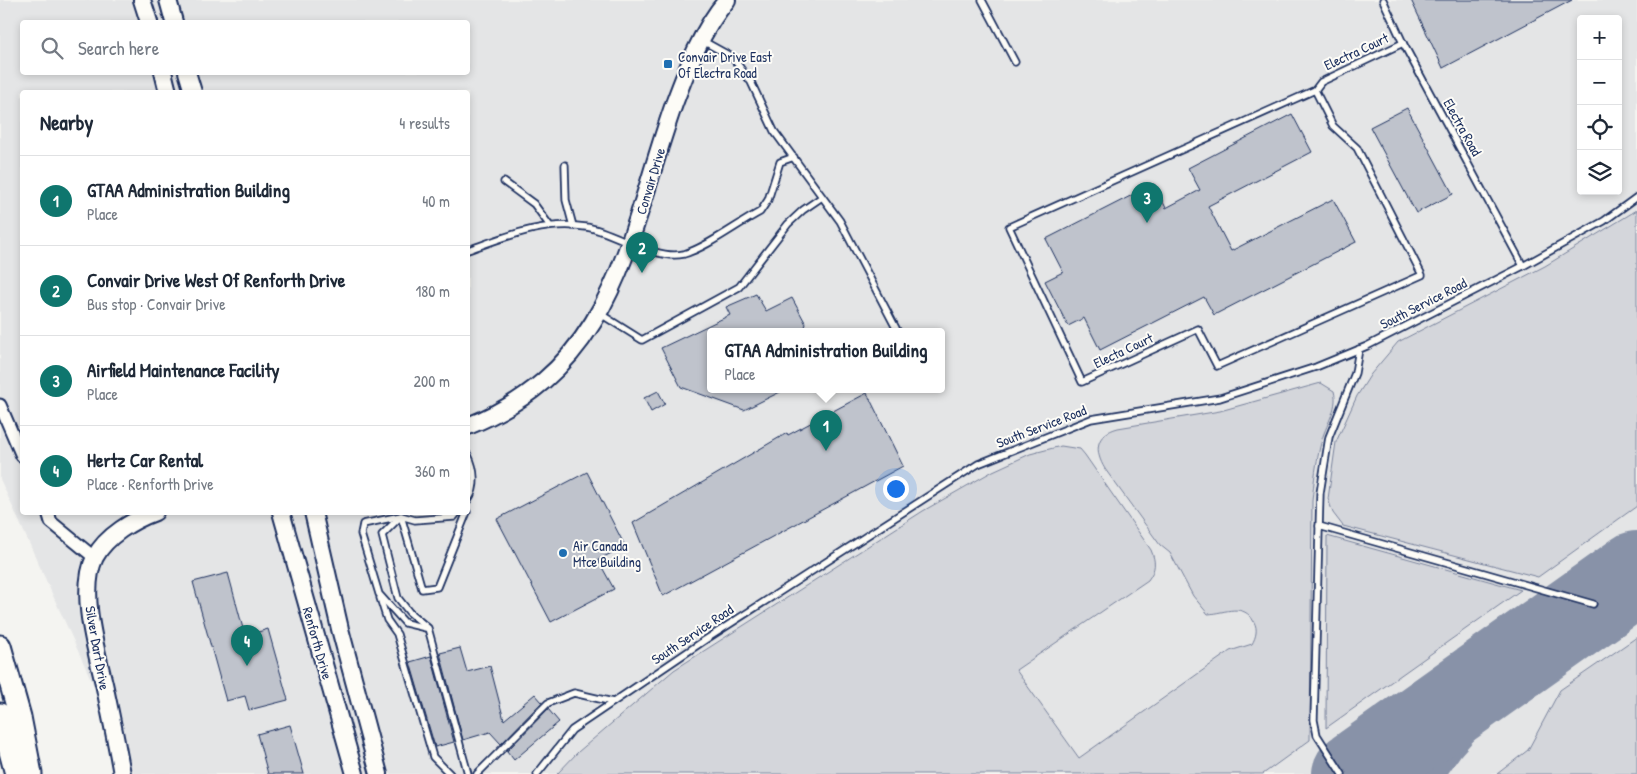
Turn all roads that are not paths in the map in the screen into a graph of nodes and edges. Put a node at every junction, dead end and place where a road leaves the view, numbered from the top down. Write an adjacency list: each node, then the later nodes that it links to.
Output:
1 (142, 0): 6 (street)
2 (168, 0): 7 (street)
3 (727, 0): 8 (street, Convair Drive)
4 (982, 0): 10 (lane)
5 (1383, 0): 9 (lane, Electra Road)
6 (148, 20)
7 (173, 20)
8 (701, 40): 17 (lane); 24 (street, Convair Drive)
9 (1403, 43): 13 (lane, Electra Court); 26 (lane, Electra Road)
10 (1014, 62)
11 (164, 75): 14 (street)
12 (188, 75): 15 (street)
13 (1321, 82): 16 (lane, Electa Court)
14 (168, 90)
15 (192, 90)
16 (1315, 90): 16 (lane, Electa Court)
17 (794, 157): 20 (lane); 24 (lane)
18 (565, 165): 23 (lane)
19 (504, 182): 22 (lane)
20 (822, 197): 27 (lane); 28 (lane)
21 (1637, 197): 26 (lane, South Service Road)
22 (550, 226): 23 (lane); 25 (lane)
23 (573, 226): 24 (lane)
24 (630, 243): 27 (street, Convair Drive)
25 (470, 249)
26 (1523, 266): 29 (lane, South Service Road)
27 (599, 313): 31 (street, Convair Drive)
28 (896, 328)
29 (1359, 349): 42 (lane); 48 (lane, South Service Road)
30 (0, 406): 32 (street)
31 (470, 425)
32 (20, 451)
33 (470, 460): 34 (lane)
34 (470, 496)
35 (49, 515): 43 (street)
36 (148, 515): 43 (street)
37 (282, 515): 53 (street, Renforth Drive)
38 (314, 515): 54 (street, Renforth Drive)
39 (456, 515): 41 (lane)
40 (465, 515): 41 (lane)
41 (401, 516): 44 (lane); 46 (lane)
42 (1319, 526): 45 (lane); 59 (lane)
43 (95, 558): 52 (street, Silver Dart Drive)
44 (379, 594): 46 (lane); 55 (lane)
45 (1593, 604)
46 (428, 628): 56 (lane)
47 (0, 646): 51 (highway)
48 (613, 702): 57 (lane); 58 (lane, South Service Road)
49 (0, 714): 50 (highway)
50 (16, 774)
51 (31, 774)
52 (122, 774)
53 (355, 774)
54 (379, 774)
55 (450, 774)
56 (468, 774)
57 (477, 774)
58 (537, 774)
59 (1342, 774)

